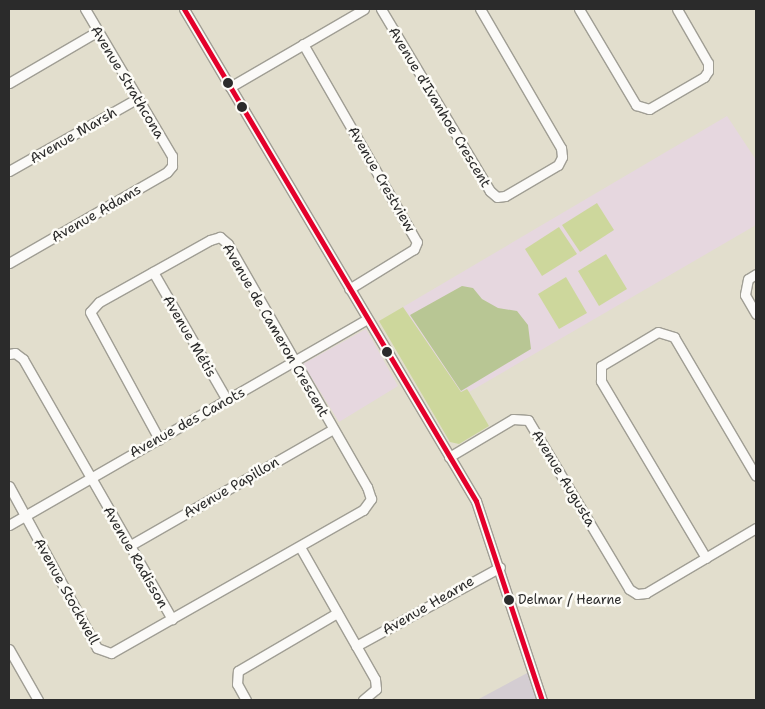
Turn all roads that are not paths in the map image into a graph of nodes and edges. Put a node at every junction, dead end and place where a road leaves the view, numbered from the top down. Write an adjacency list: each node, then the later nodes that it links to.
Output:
1 (85, 9): 8 (street, Avenue Strathcona)
2 (184, 9): 11 (street)
3 (364, 9): 9 (street)
4 (381, 9): 5 (street, Avenue d'Ivanhoe Crescent)
5 (480, 9)
6 (579, 9): 7 (street)
7 (677, 9)
8 (98, 30): 10 (street); 12 (street, Avenue Strathcona)
9 (304, 44): 11 (street); 18 (street, Avenue Crestview)
10 (9, 83)
11 (230, 87): 18 (street)
12 (138, 98): 13 (street, Avenue Strathcona); 14 (street, Avenue Marsh)
13 (172, 156): 15 (street, Avenue Adams)
14 (9, 171)
15 (9, 263)
16 (153, 272): 22 (street, Avenue de Cameron Crescent); 23 (street, Avenue Métis); 25 (street, Avenue de Cameron Crescent)
17 (756, 274): 19 (street)
18 (349, 289): 20 (street)
19 (756, 314)
20 (366, 320): 22 (street, Avenue des Canots); 26 (street)
21 (9, 354): 28 (street, Avenue Radisson)
22 (295, 362): 23 (street, Avenue des Canots); 24 (street, Avenue de Cameron Crescent)
23 (227, 400): 25 (street, Avenue des Canots)
24 (333, 429): 30 (street, Avenue de Cameron Crescent); 34 (street, Avenue Papillon)
25 (158, 438): 28 (street, Avenue des Canots)
26 (449, 457): 36 (street, Avenue Augusta); 37 (street)
27 (756, 476): 36 (street)
28 (90, 477): 31 (street, Avenue des Canots); 34 (street, Avenue Radisson)
29 (9, 486): 31 (street, Avenue Stockwell)
30 (371, 499): 35 (street, Avenue Radisson)
31 (26, 516): 32 (street, Avenue des Canots); 39 (street, Avenue Stockwell)
32 (9, 525)
33 (756, 528): 36 (street)
34 (129, 546): 39 (street, Avenue Radisson)
35 (300, 547): 38 (street); 39 (street, Avenue Radisson)
36 (706, 558)
37 (500, 567): 40 (street, Avenue Hearne); 45 (street)
38 (337, 613): 40 (street); 43 (street)
39 (172, 619)
40 (356, 646): 44 (street)
41 (9, 649): 42 (street)
42 (38, 700)
43 (246, 700)
44 (363, 700)
45 (542, 700)

